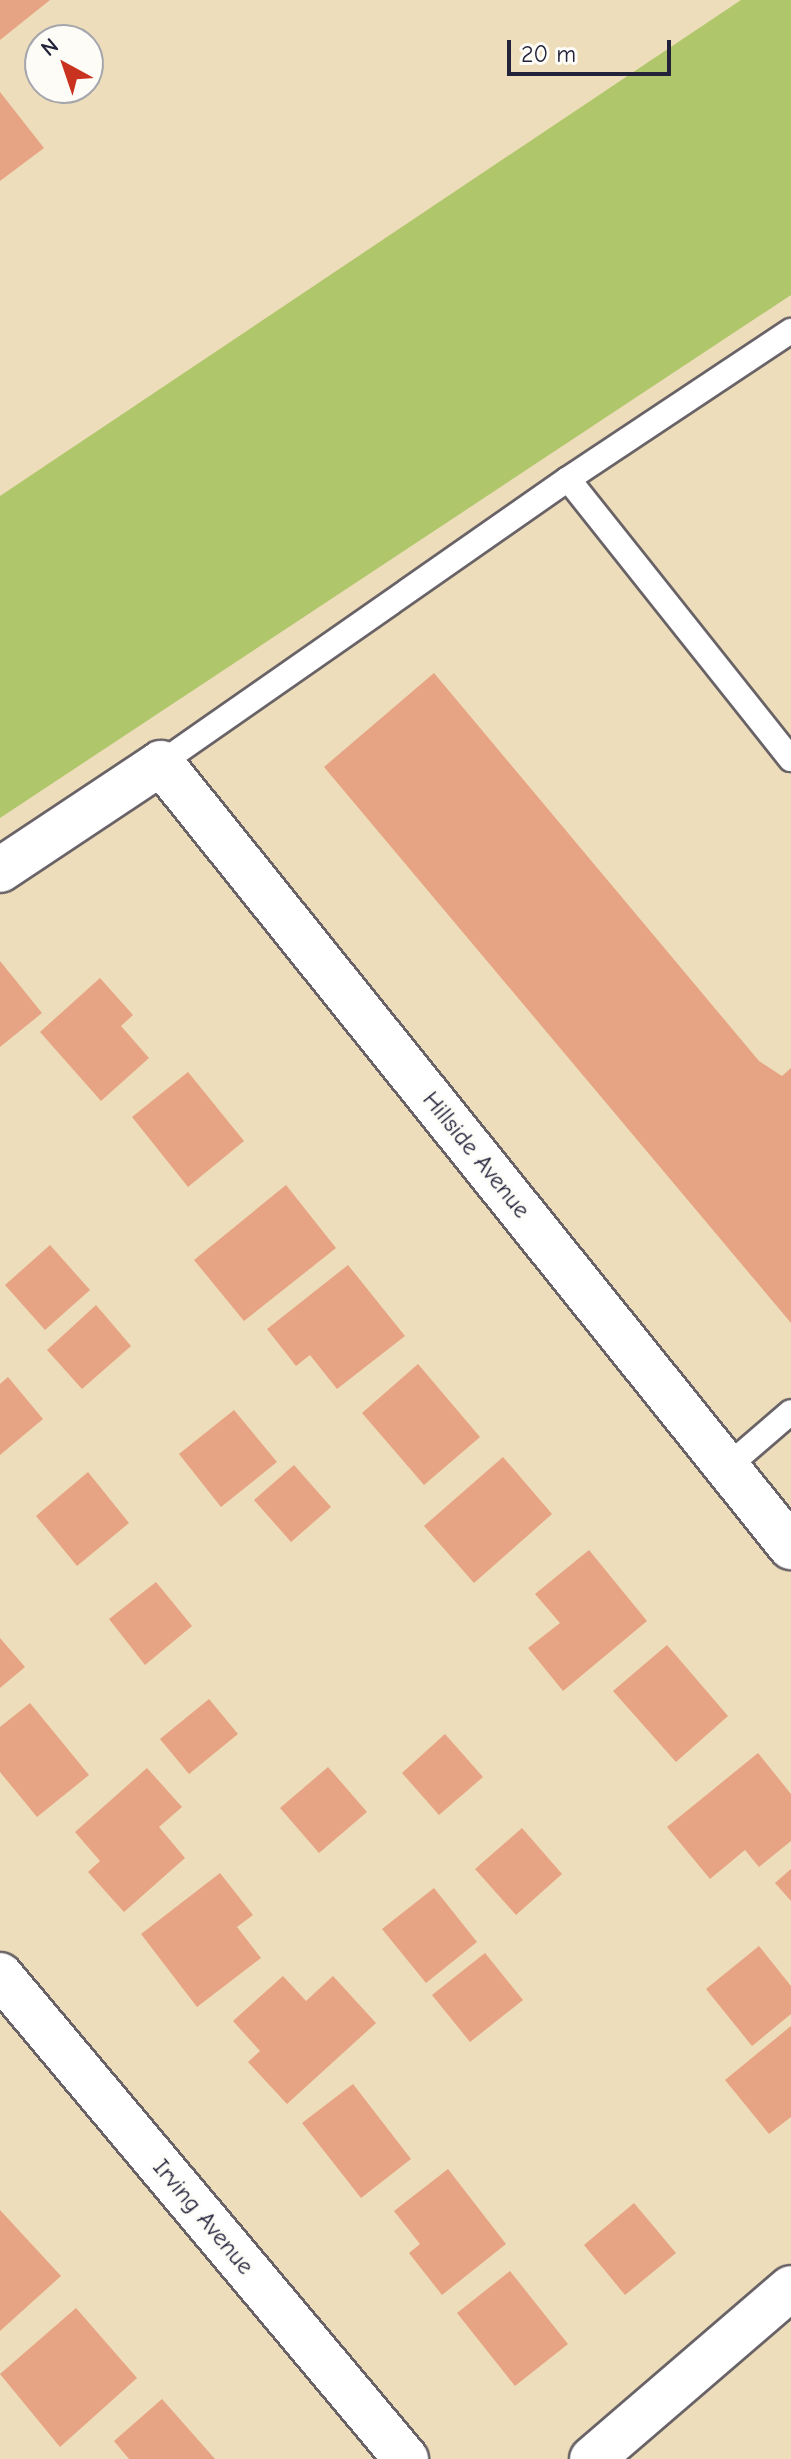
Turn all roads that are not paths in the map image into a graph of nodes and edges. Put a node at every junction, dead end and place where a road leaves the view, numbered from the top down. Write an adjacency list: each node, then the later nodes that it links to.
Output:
1 (791, 331): 2 (lane)
2 (568, 479): 3 (lane); 4 (lane)
3 (791, 759)
4 (161, 763): 5 (street); 7 (street, Hillside Avenue)
5 (0, 870)
6 (791, 1412): 7 (lane)
7 (727, 1467): 8 (street, Hillside Avenue)
8 (791, 1547)
9 (0, 1975): 11 (street, Irving Avenue)
10 (791, 2288): 12 (street)
11 (406, 2459)
12 (592, 2459)

